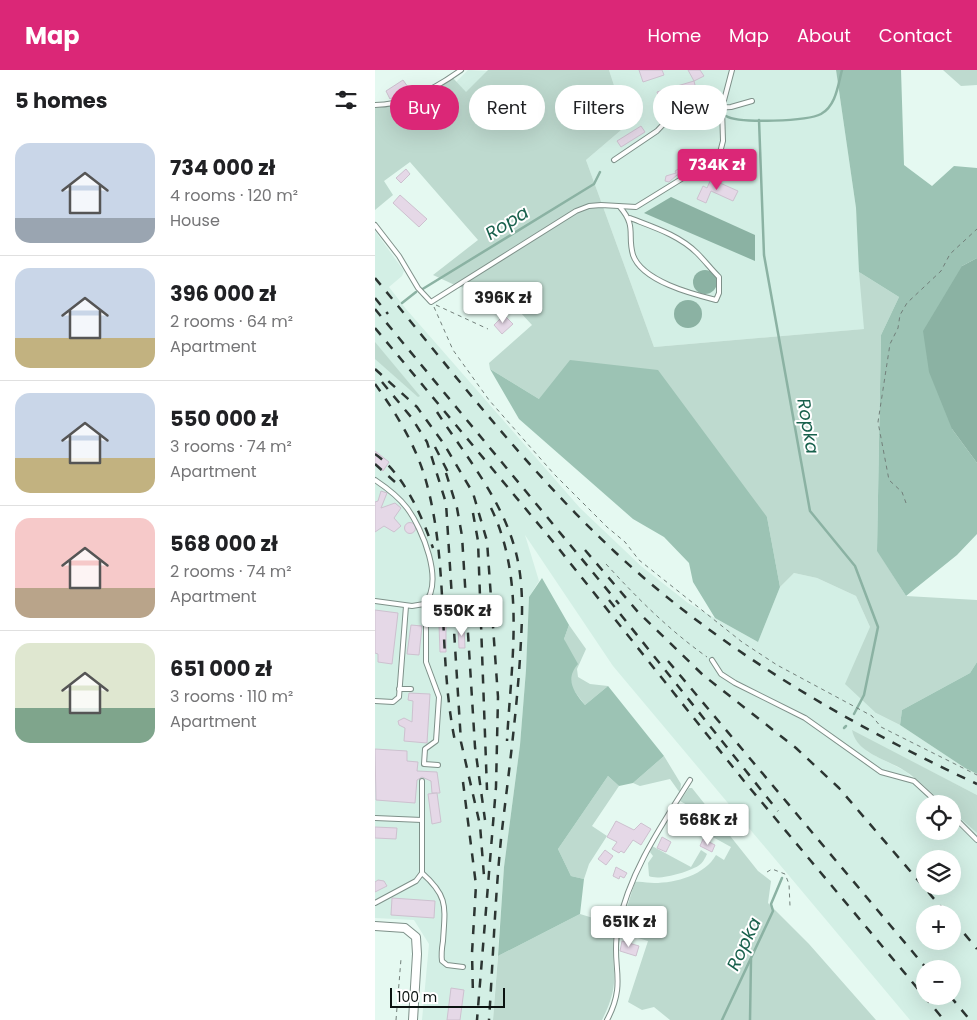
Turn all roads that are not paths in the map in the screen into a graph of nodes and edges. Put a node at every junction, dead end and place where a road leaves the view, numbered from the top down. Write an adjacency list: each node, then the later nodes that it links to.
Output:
1 (461, 70): 5 (lane)
2 (732, 70): 3 (lane)
3 (727, 89)
4 (752, 101): 6 (lane)
5 (375, 105)
6 (727, 107)
7 (658, 130): 9 (lane)
8 (723, 130): 10 (lane)
9 (614, 160)
10 (620, 207): 11 (lane); 12 (lane)
11 (629, 218): 11 (lane)
12 (375, 225)
13 (375, 480): 15 (lane)
14 (375, 601): 16 (lane)
15 (424, 604): 16 (lane); 21 (lane)
16 (407, 606): 18 (lane)
17 (712, 660): 24 (lane)
18 (399, 689): 19 (lane); 20 (lane)
19 (411, 690)
20 (375, 701)
21 (439, 765)
22 (690, 780): 34 (lane)
23 (422, 781): 26 (lane)
24 (929, 795)
25 (375, 818): 26 (lane)
26 (423, 820): 29 (lane)
27 (961, 824): 28 (lane)
28 (977, 840)
29 (422, 873): 30 (lane); 32 (lane)
30 (375, 904)
31 (375, 926): 33 (street)
32 (463, 967)
33 (413, 1020)
34 (607, 1020)

